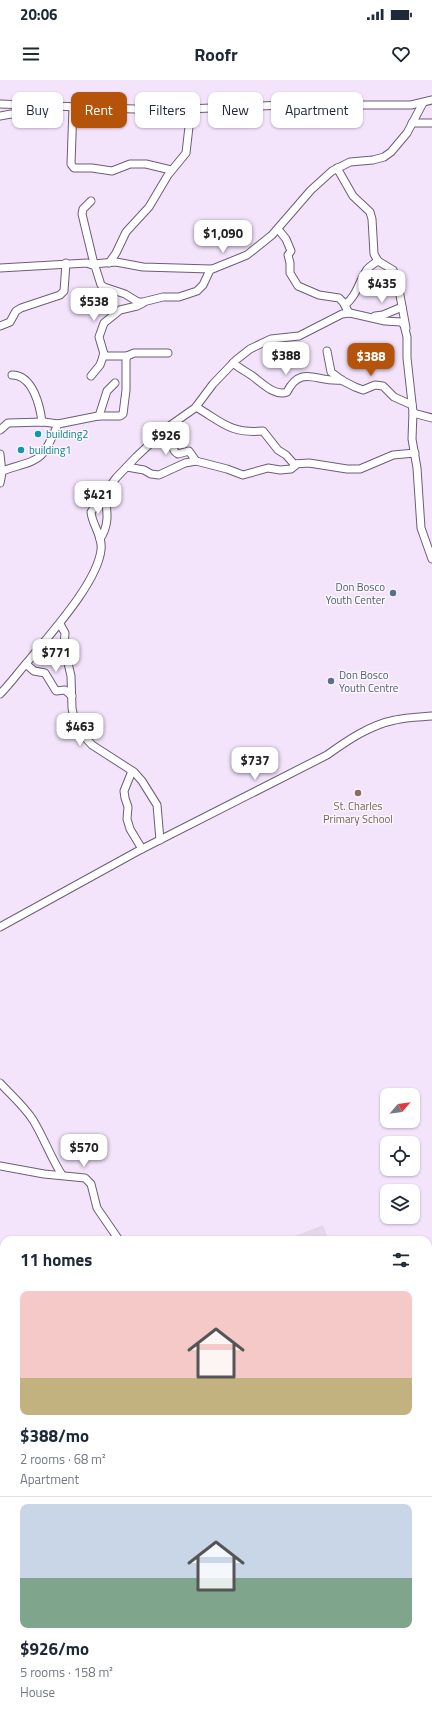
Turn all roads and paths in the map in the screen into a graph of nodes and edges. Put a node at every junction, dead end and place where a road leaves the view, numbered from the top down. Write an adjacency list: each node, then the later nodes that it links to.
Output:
1 (432, 100): 2 (street)
2 (423, 102): 5 (street); 8 (street)
3 (0, 104): 4 (street)
4 (12, 105)
5 (200, 109)
6 (12, 114): 7 (street)
7 (0, 116)
8 (412, 123): 9 (street); 12 (street)
9 (432, 123)
10 (72, 128): 13 (street)
11 (190, 128): 13 (street)
12 (337, 168): 15 (street); 16 (street)
13 (172, 170): 17 (street)
14 (91, 201): 19 (street)
15 (278, 229): 21 (street); 23 (street)
16 (378, 261): 23 (street); 24 (street)
17 (108, 263): 19 (street); 21 (street)
18 (66, 264): 19 (street); 20 (street); 27 (street)
19 (94, 264): 22 (street)
20 (0, 268)
21 (211, 269): 22 (street)
22 (144, 302): 31 (street)
23 (345, 305): 25 (street)
24 (402, 307): 26 (street); 28 (street)
25 (349, 313): 26 (street); 33 (street)
26 (372, 318): 28 (street)
27 (0, 326)
28 (406, 331): 38 (street)
29 (327, 351): 36 (street)
30 (168, 353): 32 (street)
31 (103, 356): 32 (street); 35 (street)
32 (127, 356): 41 (street)
33 (233, 363): 36 (street); 39 (street)
34 (12, 374): 43 (street)
35 (91, 376)
36 (342, 380): 38 (street)
37 (115, 383): 41 (street)
38 (412, 405): 40 (street)
39 (196, 407): 45 (street); 50 (street)
40 (413, 413): 42 (street); 47 (street)
41 (99, 416): 44 (street)
42 (432, 418)
43 (42, 422): 44 (street); 46 (street)
44 (58, 424): 52 (street)
45 (168, 427): 49 (street); 51 (street)
46 (0, 430)
47 (415, 452): 50 (street); 56 (street)
48 (0, 454): 52 (street)
49 (196, 461): 50 (street); 51 (street)
50 (297, 464)
51 (127, 467): 54 (street)
52 (2, 471): 53 (street)
53 (0, 483)
54 (105, 495): 55 (street); 55 (street)
55 (100, 539): 58 (street)
56 (428, 541): 57 (street)
57 (432, 559)
58 (60, 624): 59 (street); 61 (street)
59 (26, 664): 60 (street); 61 (street)
60 (0, 694)
61 (72, 696): 63 (street)
62 (432, 716): 64 (street)
63 (132, 770): 64 (street); 65 (street)
64 (160, 840): 65 (street)
65 (142, 849): 66 (street)
66 (0, 927)
67 (0, 1083): 69 (street)
68 (0, 1166): 69 (street)
69 (62, 1176): 70 (street)
70 (117, 1236)

